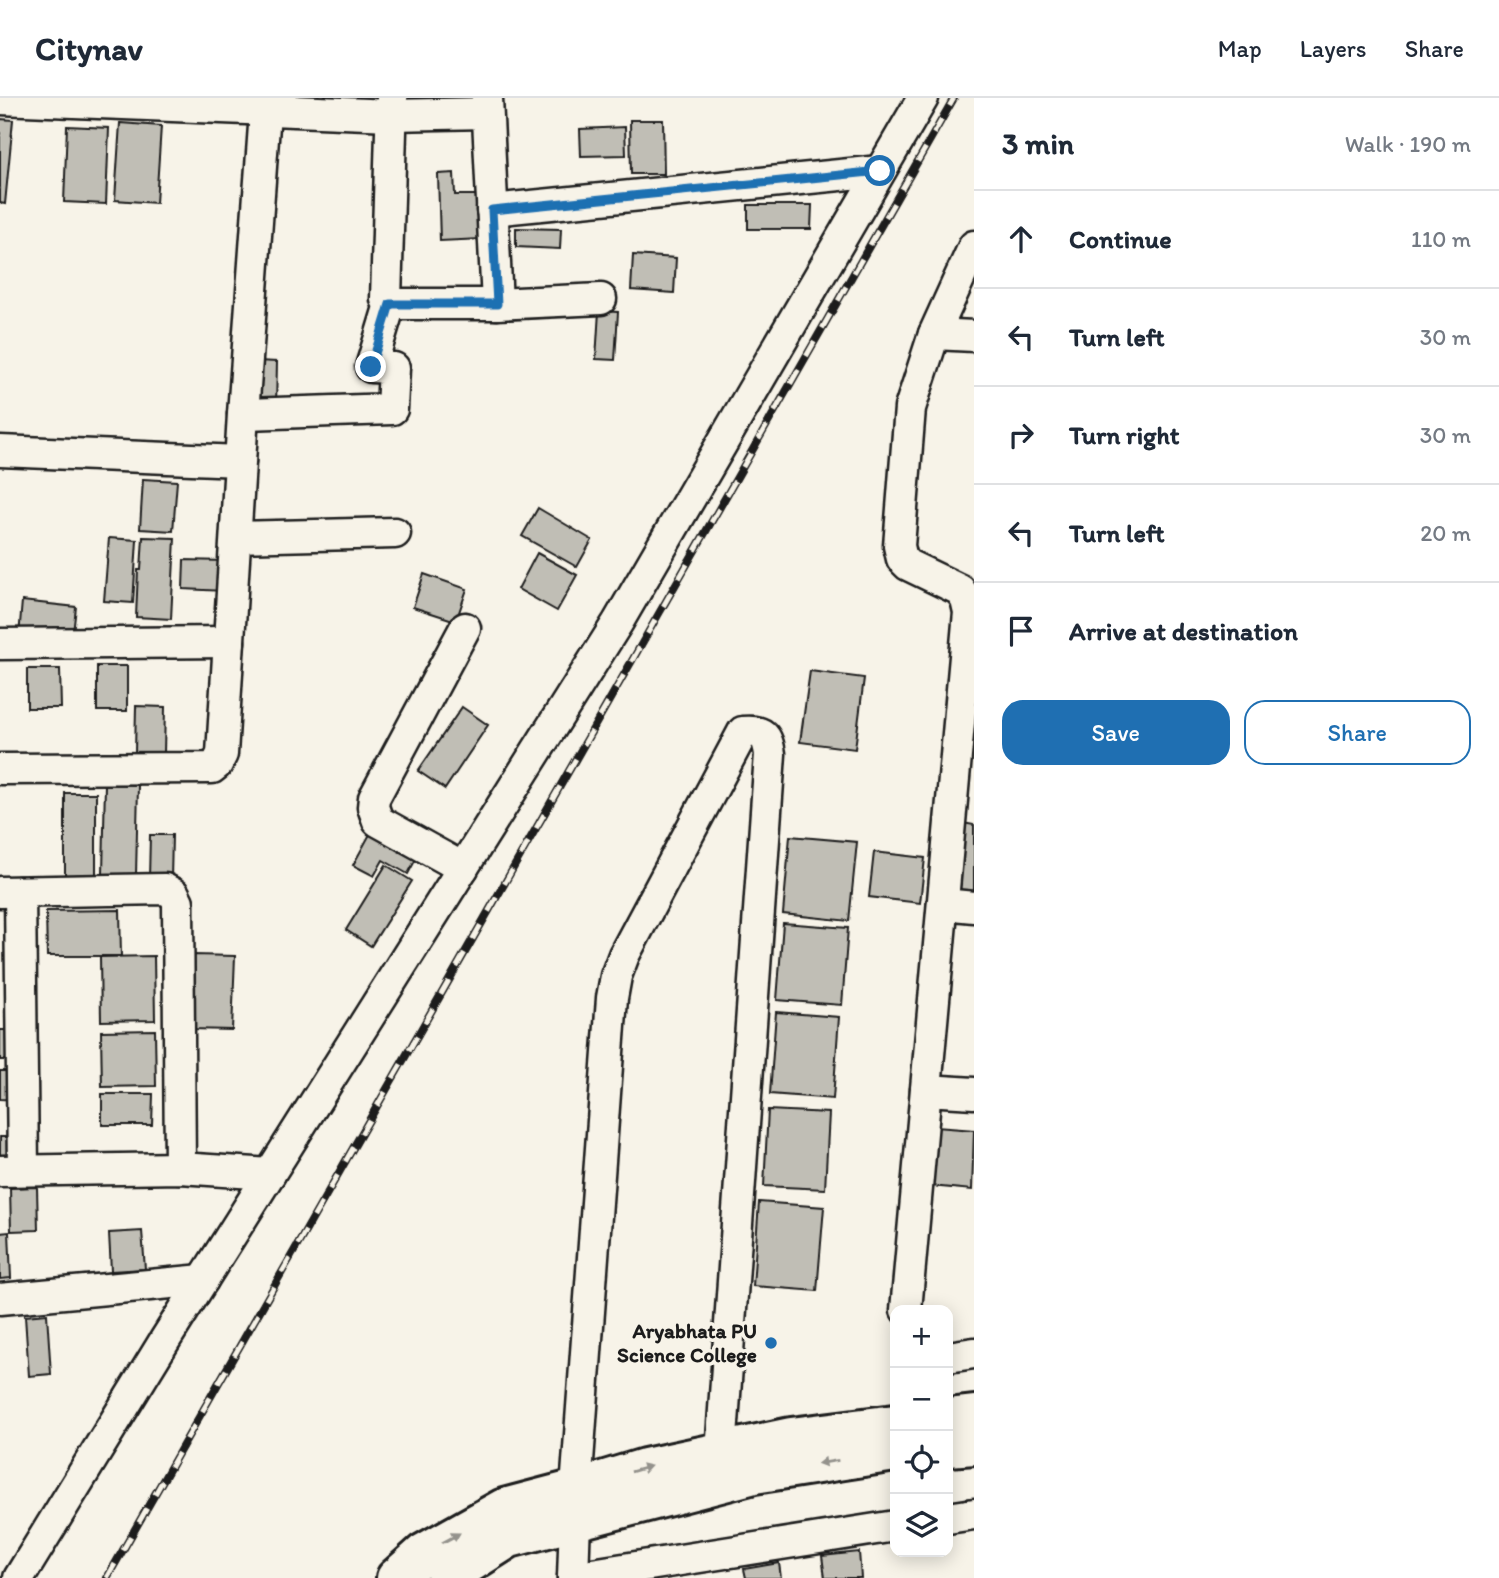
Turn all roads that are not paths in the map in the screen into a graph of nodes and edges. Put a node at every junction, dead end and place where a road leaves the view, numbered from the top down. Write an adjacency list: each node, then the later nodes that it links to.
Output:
1 (923, 98): 6 (street)
2 (0, 99): 3 (street)
3 (266, 104): 4 (street); 14 (street)
4 (391, 106): 5 (street); 10 (street)
5 (487, 106): 7 (street)
6 (880, 171): 7 (street); 25 (street)
7 (492, 210): 11 (street)
8 (974, 246): 12 (street)
9 (601, 299): 11 (street)
10 (390, 304): 11 (street); 14 (street)
11 (497, 304)
12 (934, 334): 13 (street); 19 (street)
13 (974, 336)
14 (243, 414): 16 (street)
15 (0, 451): 16 (street)
16 (240, 461): 18 (street)
17 (395, 533): 18 (street)
18 (236, 537): 21 (street)
19 (967, 588): 23 (street)
20 (464, 628): 25 (street)
21 (229, 642): 22 (street); 24 (street)
22 (0, 643)
23 (966, 727): 27 (street)
24 (0, 769)
25 (463, 868): 33 (street)
26 (10, 892): 31 (street); 32 (street)
27 (943, 904): 28 (street); 29 (street)
28 (974, 907)
29 (926, 1090): 30 (street); 36 (street)
30 (974, 1093)
31 (180, 1168): 32 (street); 33 (street)
32 (12, 1170)
33 (270, 1174): 34 (street)
34 (203, 1280): 35 (street); 51 (street)
35 (0, 1299)
36 (906, 1305)
37 (974, 1353): 38 (street)
38 (953, 1356)
39 (974, 1415): 40 (main road)
40 (953, 1417)
41 (890, 1425): 44 (main road)
42 (974, 1445): 43 (main road)
43 (953, 1447)
44 (721, 1452): 46 (main road, one-way to 44); 46 (street)
45 (890, 1453): 46 (main road, one-way to 46)
46 (576, 1505): 50 (street); 52 (main road, one-way to 46); 53 (main road)
47 (974, 1514): 48 (street)
48 (953, 1517)
49 (890, 1527): 50 (street)
50 (573, 1577)
51 (19, 1578)
52 (396, 1578)
53 (446, 1578)

